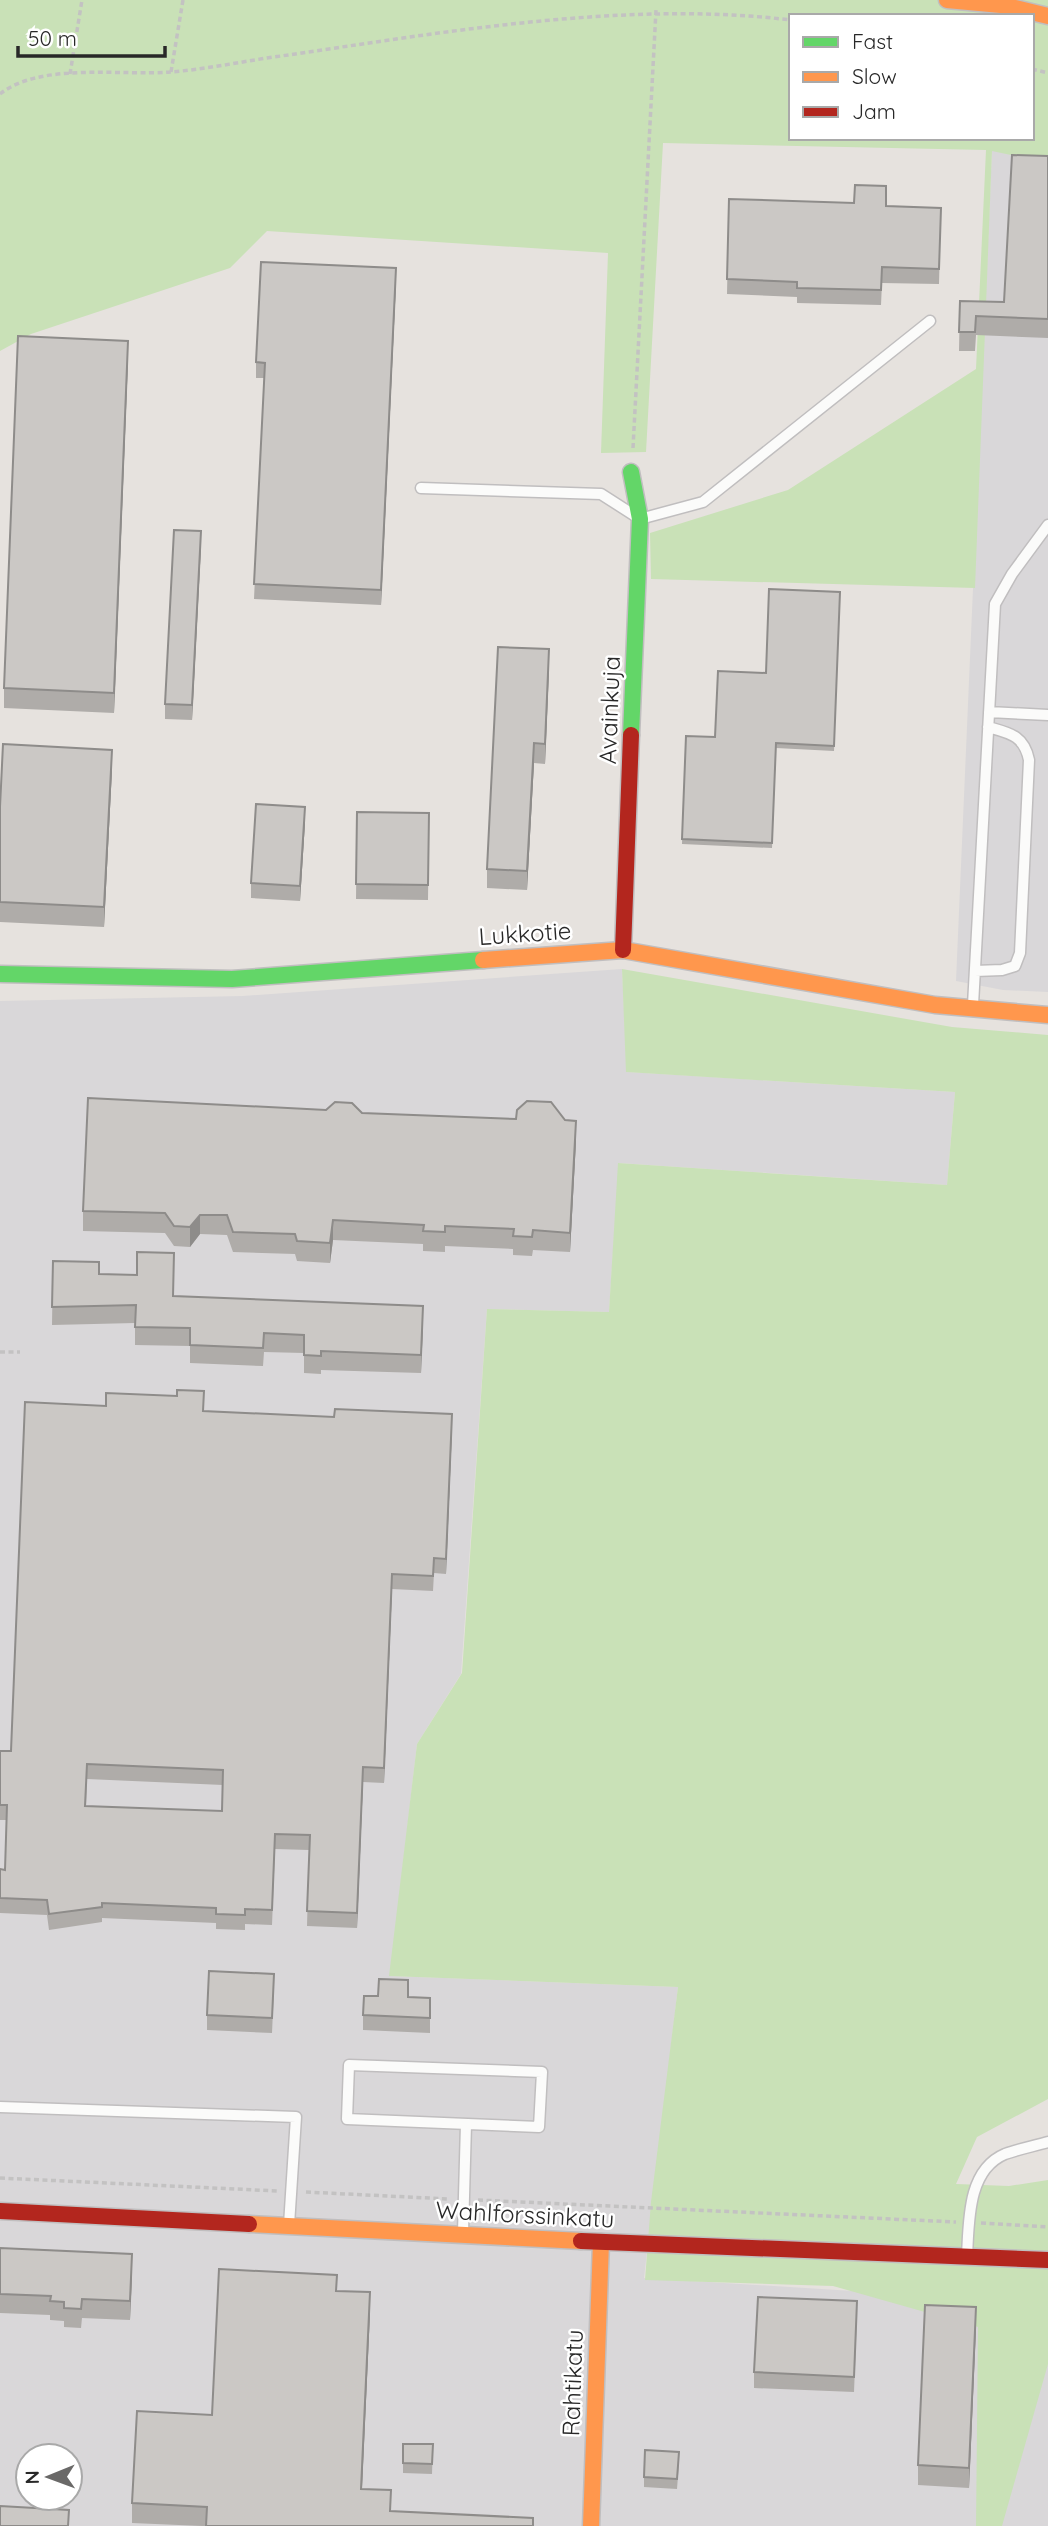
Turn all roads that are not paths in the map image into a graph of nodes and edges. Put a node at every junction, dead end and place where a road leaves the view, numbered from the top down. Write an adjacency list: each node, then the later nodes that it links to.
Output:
1 (947, 0): 3 (main road)
2 (982, 0): 3 (main road)
3 (1001, 5): 4 (main road)
4 (1048, 16)
5 (930, 321): 8 (lane)
6 (631, 472): 8 (main road, Avainkuja)
7 (421, 488): 8 (lane)
8 (640, 519): 13 (main road, Avainkuja)
9 (1048, 525): 10 (lane)
10 (989, 712): 11 (lane); 12 (lane)
11 (1048, 715)
12 (988, 727): 14 (lane); 14 (lane)
13 (624, 950): 15 (main road, Lukkotie); 16 (main road, Lukkotie)
14 (975, 971): 16 (lane)
15 (0, 974)
16 (972, 1009): 17 (main road, Lukkotie)
17 (1048, 1015)
18 (0, 2107): 22 (lane)
19 (466, 2124): 19 (lane); 23 (lane)
20 (1048, 2143): 25 (lane)
21 (0, 2211): 22 (main road, Wahlforssinkatu)
22 (289, 2226): 23 (main road, Wahlforssinkatu)
23 (462, 2235): 24 (main road, Wahlforssinkatu)
24 (601, 2242): 25 (main road, Wahlforssinkatu); 27 (main road, Rahtikatu)
25 (967, 2257): 26 (main road, Wahlforssinkatu)
26 (1048, 2260)
27 (591, 2526)

